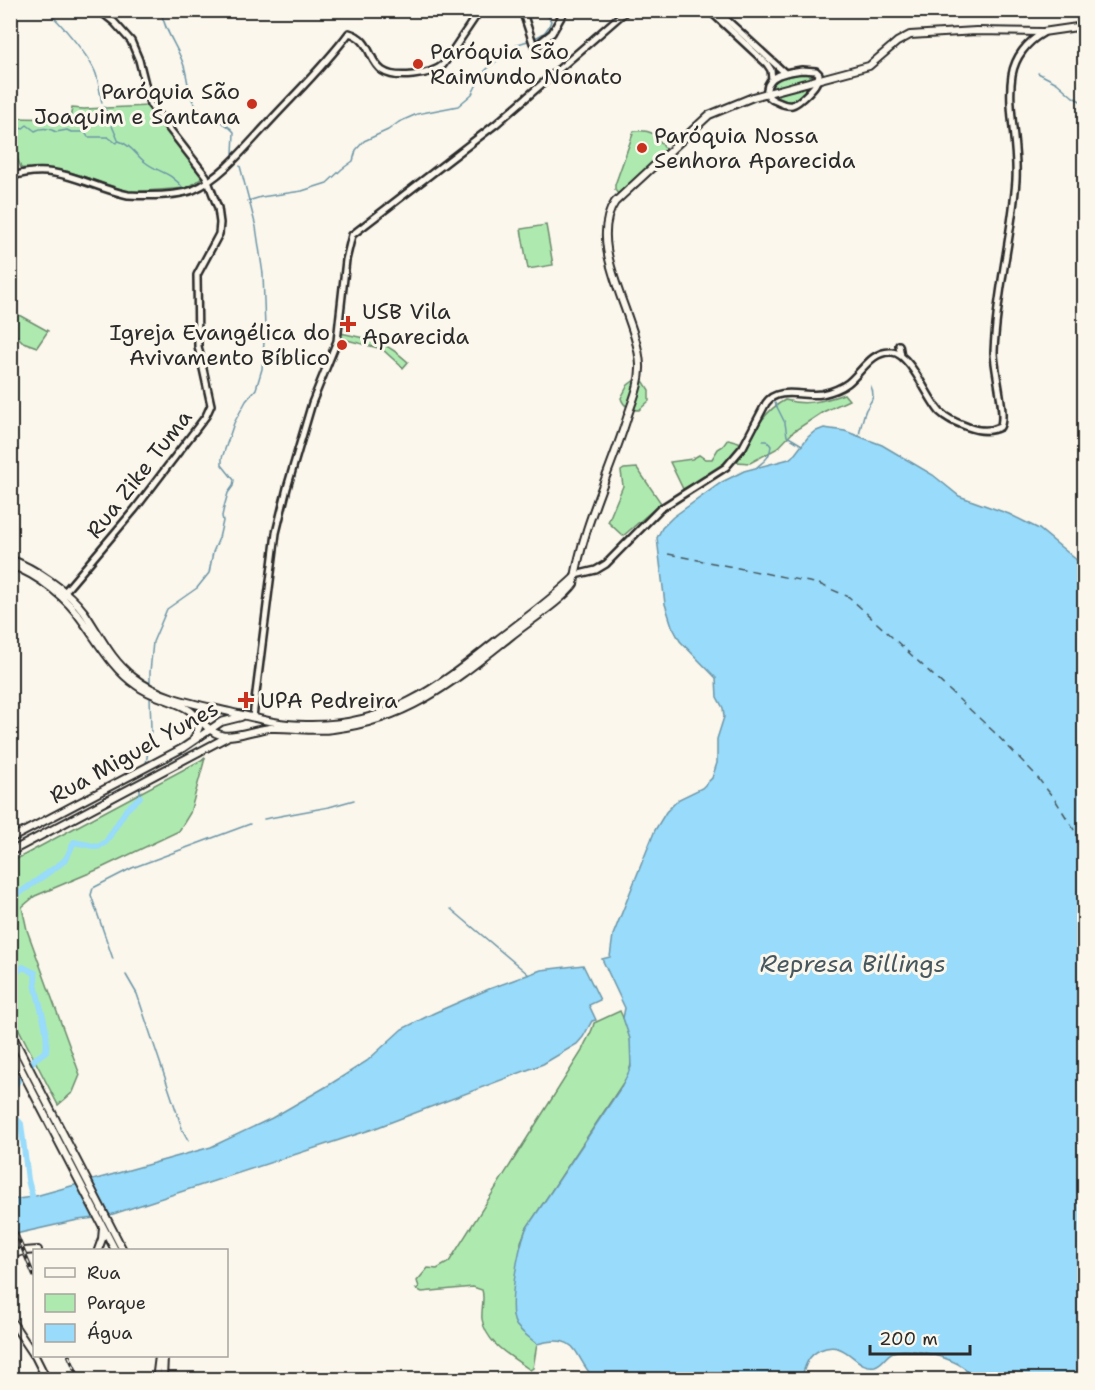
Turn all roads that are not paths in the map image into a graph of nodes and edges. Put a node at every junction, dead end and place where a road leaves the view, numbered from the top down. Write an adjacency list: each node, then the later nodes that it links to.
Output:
1 (99, 10): 16 (street, Rua Zike Tuma)
2 (480, 10): 16 (street)
3 (522, 10): 4 (street)
4 (566, 10)
5 (627, 10): 24 (street)
6 (709, 10): 10 (street)
7 (716, 10): 10 (street)
8 (1084, 27): 9 (main road)
9 (1034, 36): 12 (main road); 18 (street)
10 (769, 62): 11 (street); 13 (street)
11 (784, 73): 12 (street); 13 (street)
12 (818, 78): 14 (main road); 14 (street)
13 (772, 79): 14 (street)
14 (767, 93): 21 (main road)
15 (10, 177): 16 (street)
16 (209, 180): 22 (street, Rua Zike Tuma)
17 (899, 345): 18 (street)
18 (901, 356): 21 (street)
19 (10, 559): 22 (main road)
20 (10, 565): 22 (main road)
21 (573, 580): 24 (main road); 26 (main road)
22 (63, 594): 23 (main road); 24 (main road)
23 (194, 714): 25 (main road); 27 (main road)
24 (253, 717): 25 (main road, Rua Miguel Yunes); 26 (main road, Rua Miguel Yunes)
25 (210, 729): 26 (main road); 27 (main road, Rua Miguel Yunes)
26 (228, 736): 29 (main road, Rua Miguel Yunes)
27 (191, 743): 28 (main road, Rua Miguel Yunes)
28 (132, 775): 29 (main road); 30 (main road, Rua Miguel Yunes)
29 (108, 800): 31 (main road, Rua Miguel Yunes)
30 (10, 839)
31 (10, 852)
32 (10, 1031): 37 (main road)
33 (10, 1048): 34 (main road)
34 (103, 1227): 35 (main road); 36 (main road)
35 (99, 1249)
36 (114, 1249)
37 (122, 1249)
38 (33, 1251): 39 (main road)
39 (10, 1255)
40 (10, 1319): 41 (main road)
41 (33, 1352)
42 (36, 1357): 45 (main road)
43 (162, 1357): 46 (main road)
44 (162, 1357): 47 (main road)
45 (47, 1380)
46 (156, 1380)
47 (163, 1380)

